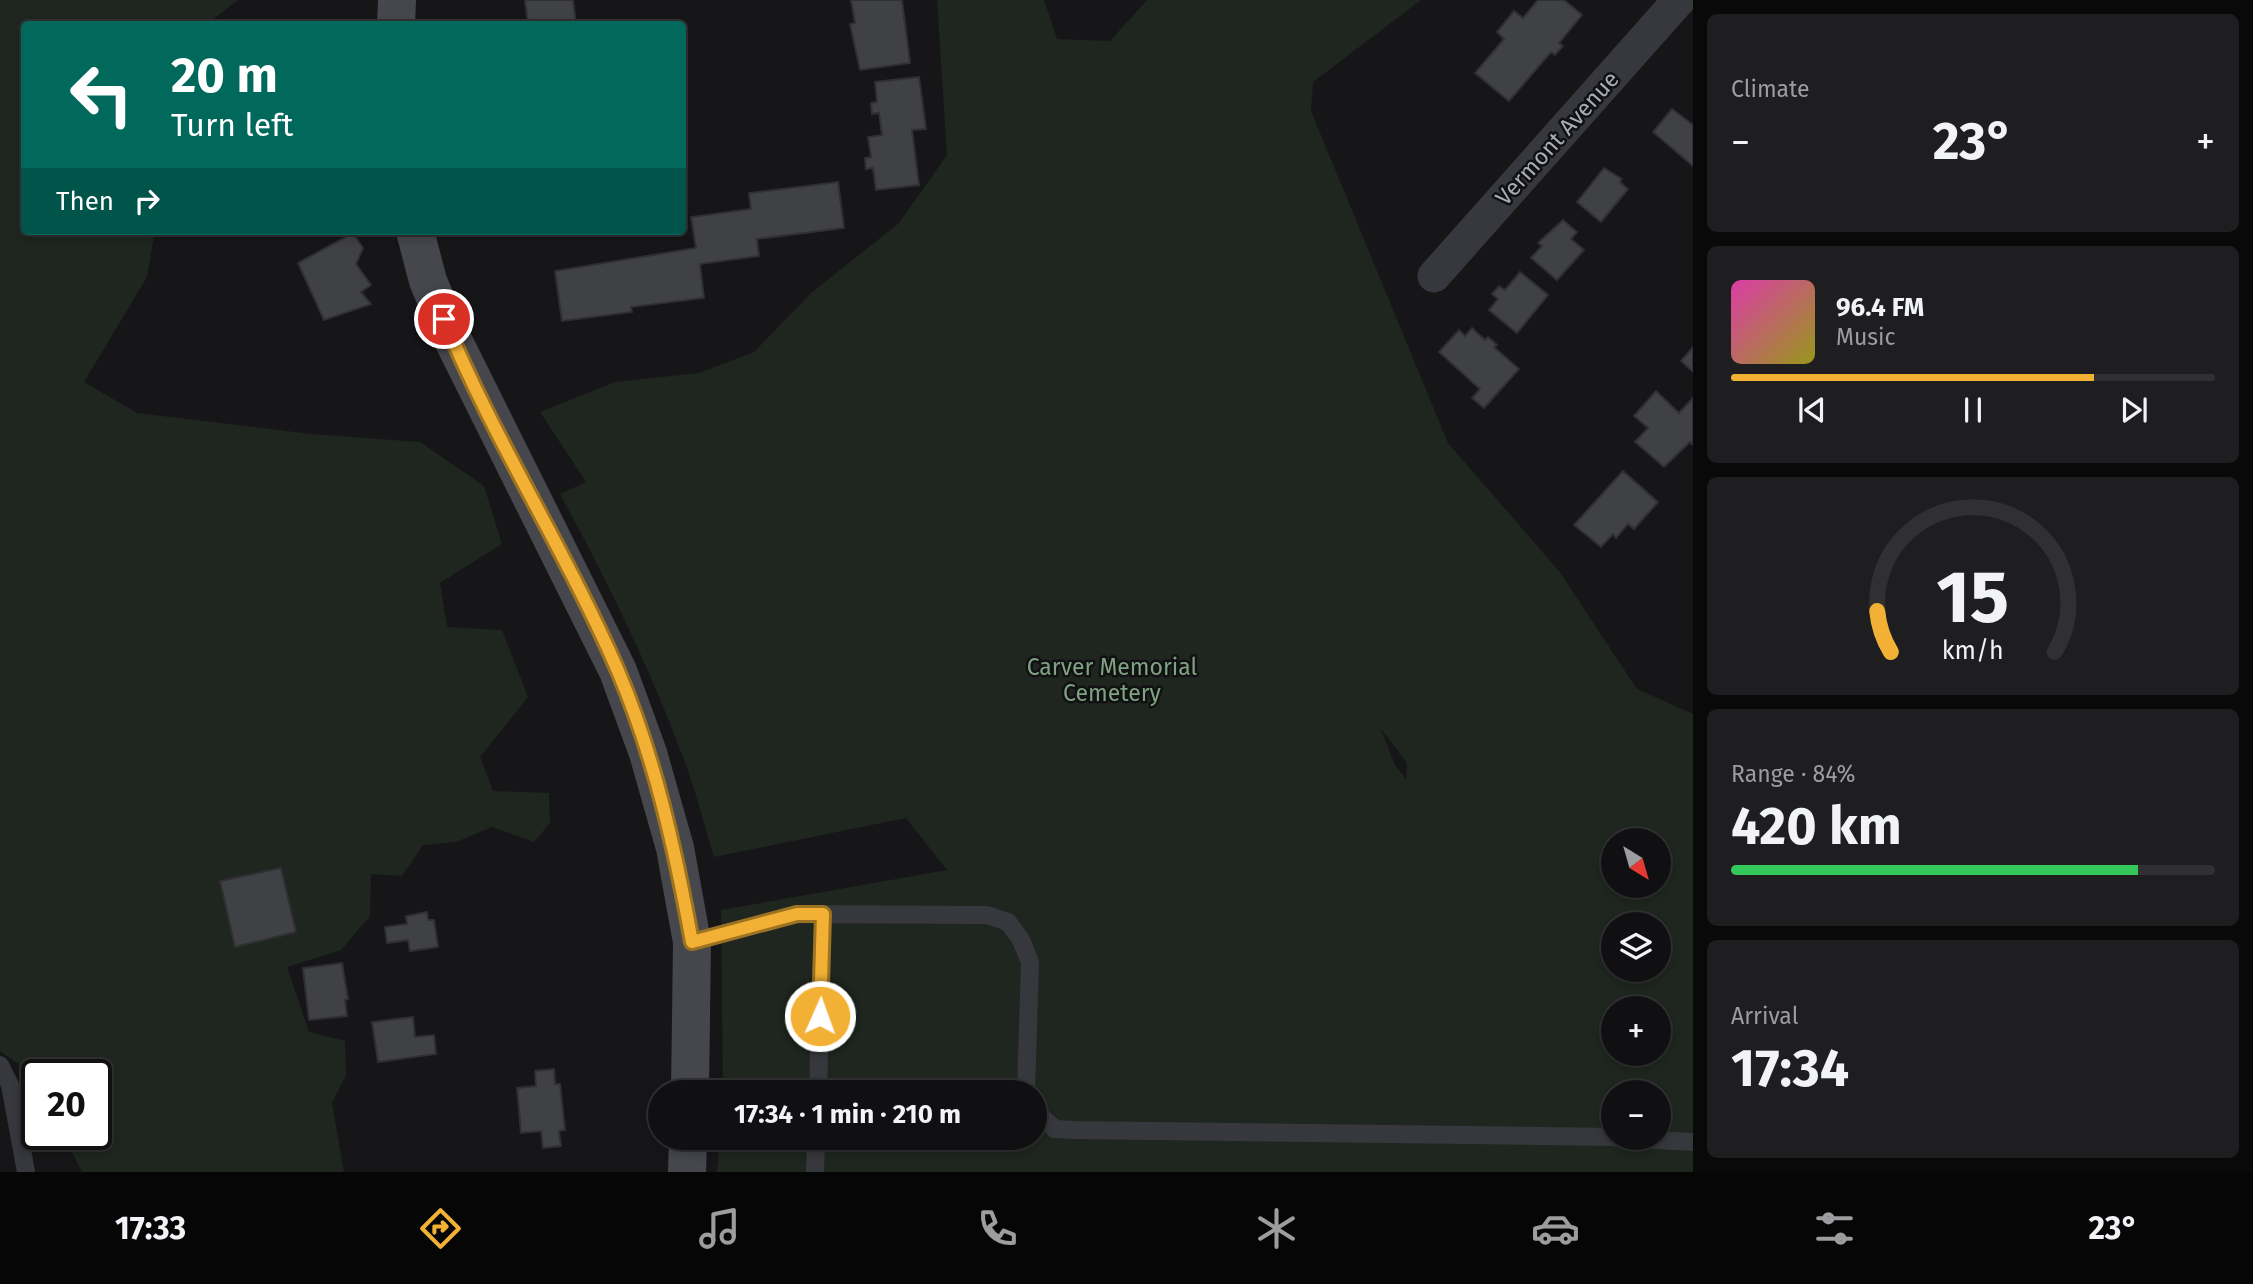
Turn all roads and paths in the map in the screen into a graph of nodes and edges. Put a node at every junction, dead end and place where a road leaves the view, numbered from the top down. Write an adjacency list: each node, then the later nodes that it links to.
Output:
1 (397, 0): 3 (main road)
2 (1679, 0): 5 (street, Vermont Avenue)
3 (396, 21)
4 (416, 235): 7 (main road)
5 (1434, 276)
6 (823, 914): 7 (lane); 10 (lane); 11 (lane)
7 (692, 942): 9 (main road)
8 (0, 1065): 18 (lane)
9 (690, 1080)
10 (818, 1080)
11 (1026, 1080)
12 (1047, 1122): 13 (lane)
13 (1601, 1137)
14 (1671, 1141): 15 (lane)
15 (1693, 1142)
16 (688, 1150): 19 (main road)
17 (816, 1150): 20 (lane)
18 (26, 1172)
19 (687, 1172)
20 (815, 1172)

